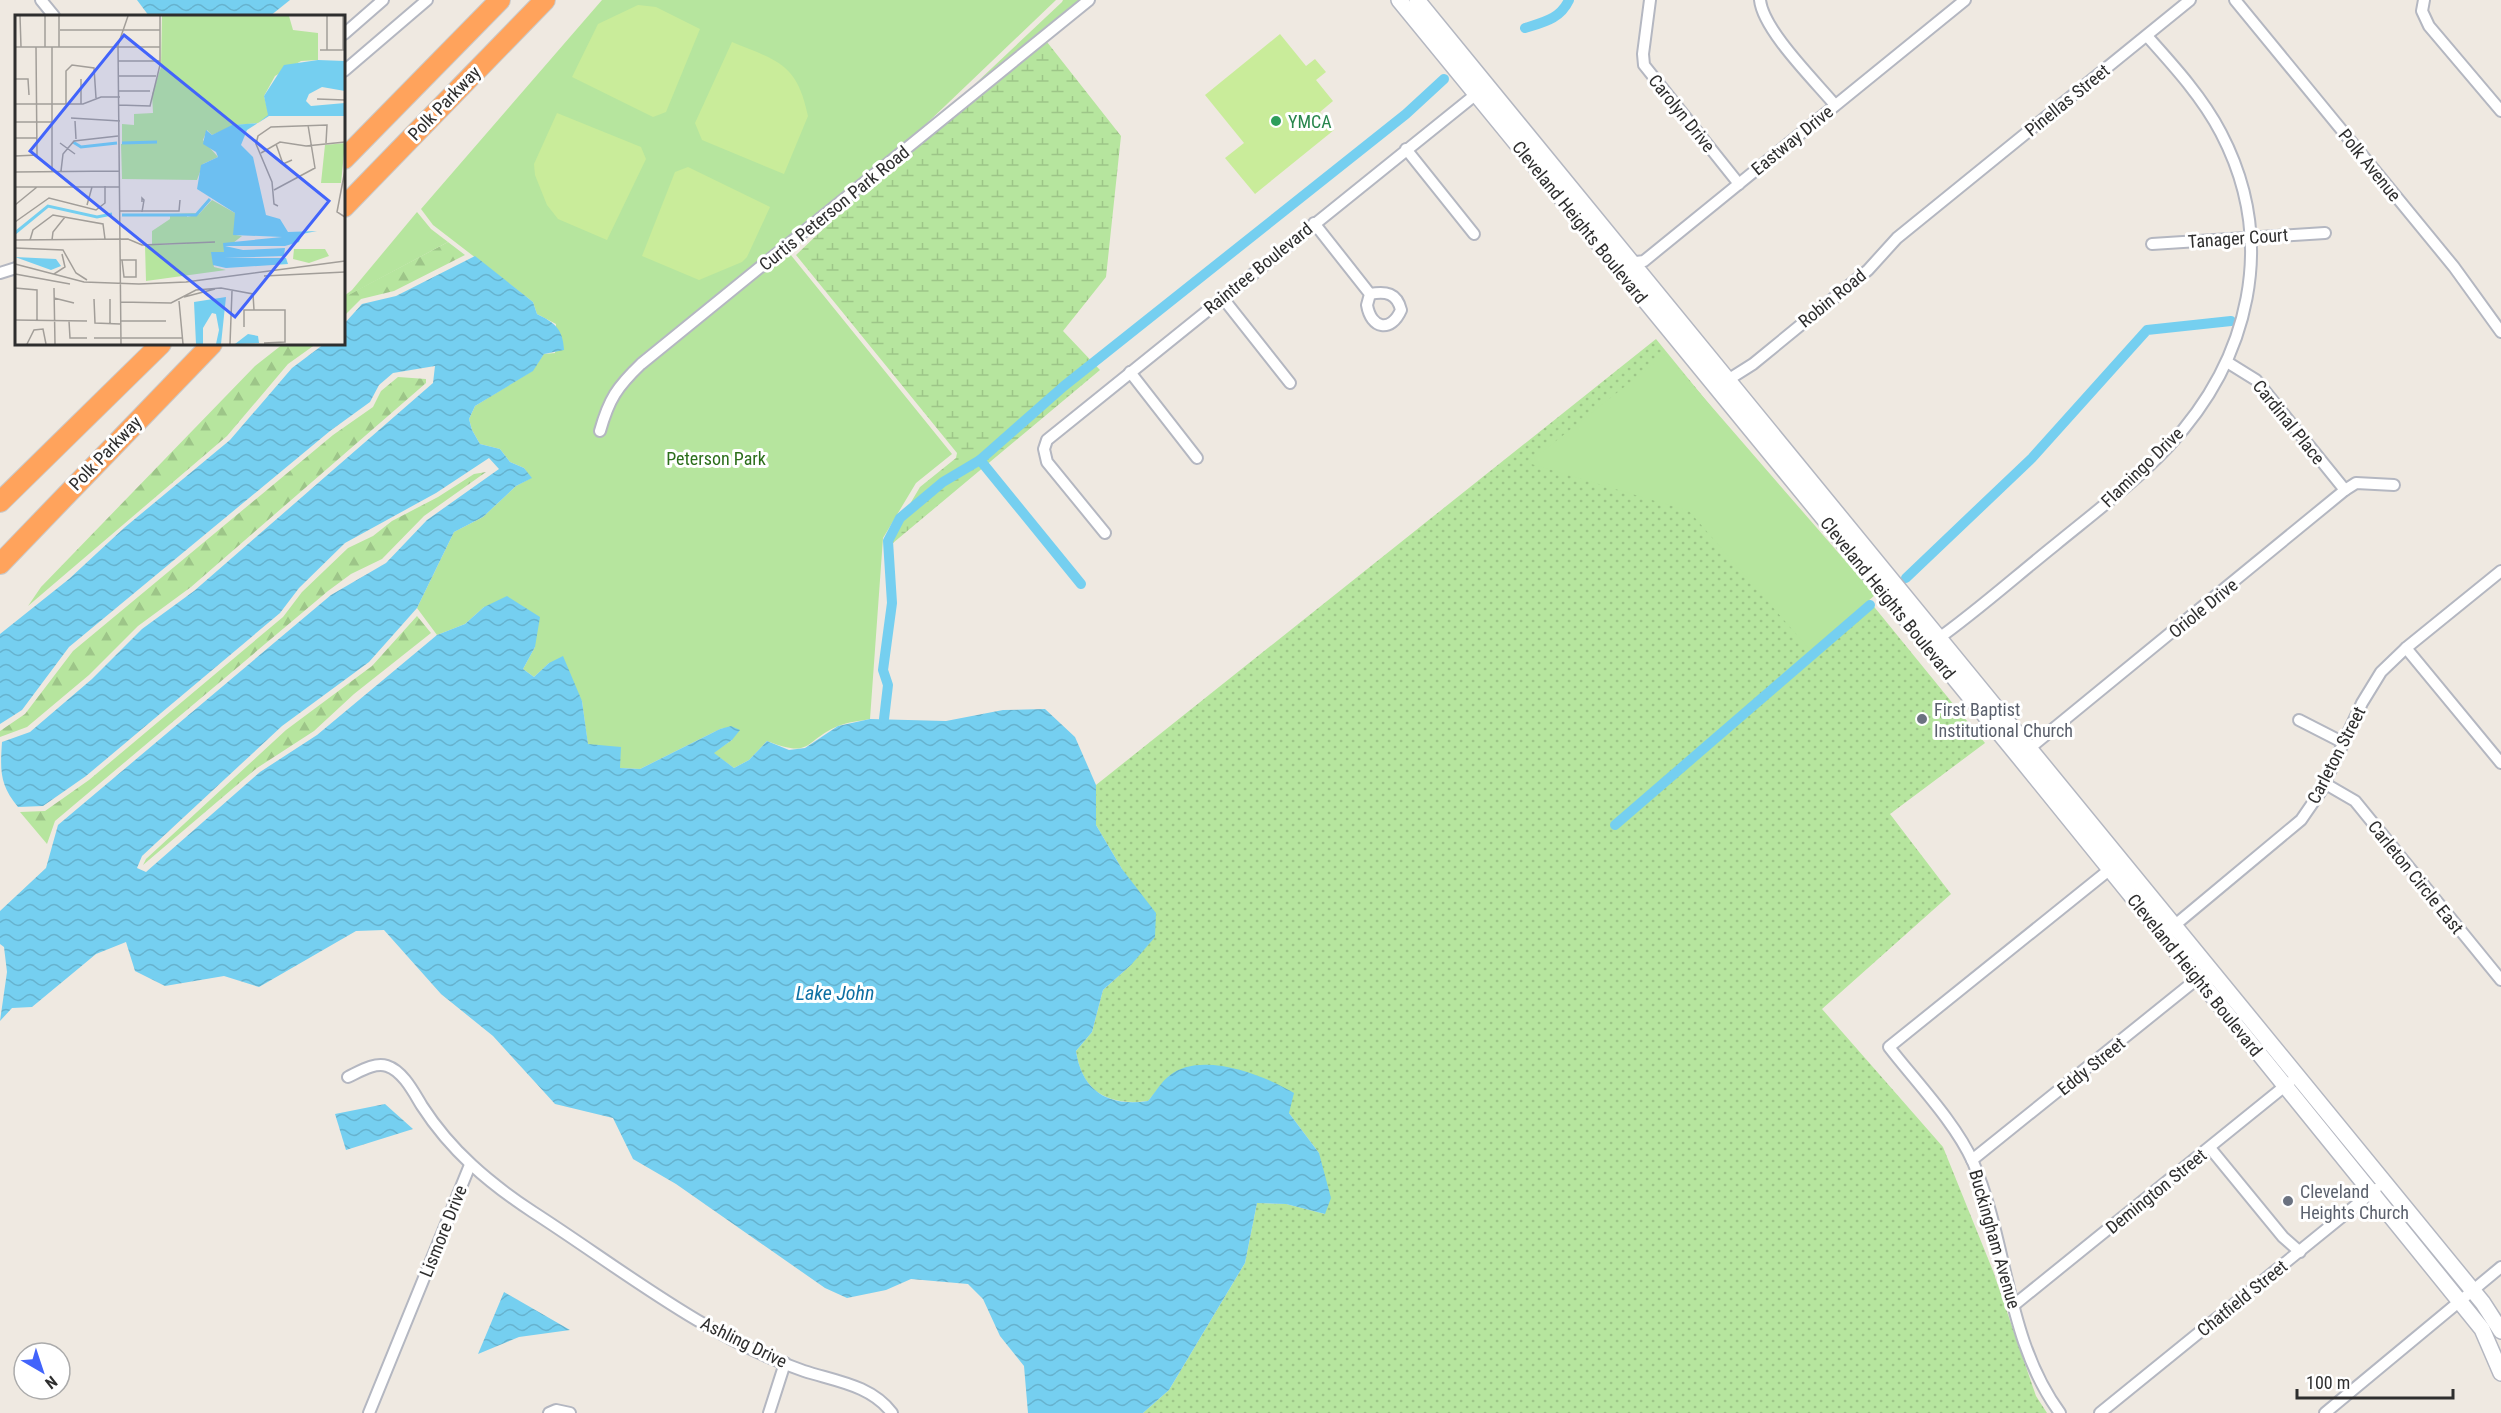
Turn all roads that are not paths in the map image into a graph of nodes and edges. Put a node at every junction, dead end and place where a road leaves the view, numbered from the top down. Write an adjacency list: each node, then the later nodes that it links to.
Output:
1 (41, 0): 15 (street)
2 (383, 0): 16 (street)
3 (427, 0): 18 (street)
4 (500, 0): 23 (highway, Polk Parkway)
5 (545, 0): 26 (highway, Polk Parkway)
6 (1089, 0): 46 (street, Curtis Peterson Park Road)
7 (1399, 0): 19 (street, Cleveland Heights Boulevard)
8 (1417, 0): 19 (street, Cleveland Heights Boulevard)
9 (1650, 0): 24 (street, Carolyn Drive)
10 (1760, 0): 20 (street)
11 (1965, 0): 20 (street, Eastway Drive)
12 (2190, 0): 17 (street, Pinellas Street)
13 (2235, 0): 38 (street, Polk Avenue)
14 (2424, 0): 21 (street)
15 (53, 15)
16 (345, 33)
17 (2146, 36): 25 (street, Pinellas Street); 30 (street, Flamingo Drive)
18 (345, 70)
19 (1482, 90): 22 (street, Raintree Boulevard); 32 (street, Cleveland Heights Boulevard); 33 (street, Cleveland Heights Boulevard)
20 (1835, 105): 24 (street, Eastway Drive)
21 (2501, 111)
22 (1406, 148): 27 (street, Raintree Boulevard); 29 (street)
23 (345, 158)
24 (1739, 184): 32 (street, Eastway Drive)
25 (1945, 201): 43 (street, Robin Road)
26 (345, 206)
27 (1314, 223): 36 (street); 37 (street, Raintree Boulevard)
28 (2325, 233): 30 (street, Tanager Court)
29 (1474, 234)
30 (2250, 236): 31 (street, Tanager Court); 41 (street, Flamingo Drive)
31 (2152, 244)
32 (1631, 263): 33 (street, Eastway Drive); 43 (street, Cleveland Heights Boulevard)
33 (1613, 264): 45 (street, Cleveland Heights Boulevard)
34 (15, 268): 35 (street)
35 (0, 273)
36 (1370, 294)
37 (1222, 297): 42 (street, Raintree Boulevard); 44 (street)
38 (2501, 332)
39 (159, 345): 50 (highway, Polk Parkway)
40 (211, 345): 53 (highway, Polk Parkway)
41 (2227, 362): 49 (street, Cardinal Place); 55 (street, Flamingo Drive)
42 (1130, 372): 47 (street); 52 (street, Raintree Boulevard)
43 (1729, 382): 45 (street, Robin Road); 51 (street, Cleveland Heights Boulevard)
44 (1290, 383)
45 (1714, 386): 51 (street, Cleveland Heights Boulevard)
46 (600, 431)
47 (1197, 458)
48 (2394, 485): 49 (street, Oriole Drive)
49 (2345, 490): 59 (street, Oriole Drive)
50 (0, 502)
51 (1837, 524): 55 (street, Cleveland Heights Boulevard)
52 (1105, 533)
53 (0, 564)
54 (2501, 571): 56 (street, Carleton Street)
55 (1933, 642): 59 (street, Cleveland Heights Boulevard)
56 (2406, 648): 58 (street, Carleton Street); 60 (street)
57 (2299, 720): 58 (street)
58 (2344, 743): 61 (street, Carleton Street)
59 (2025, 752): 62 (street, Cleveland Heights Boulevard)
60 (2501, 763)
61 (2324, 783): 63 (street, Carleton Street); 65 (street, Carleton Circle East)
62 (2116, 865): 63 (street, Cleveland Heights Boulevard); 70 (street, Buckingham Avenue)
63 (2169, 930): 64 (street, Cleveland Heights Boulevard)
64 (2204, 974): 67 (street, Cleveland Heights Boulevard); 68 (street, Cleveland Heights Boulevard); 70 (street, Eddy Street)
65 (2501, 980)
66 (348, 1077): 71 (street)
67 (2297, 1077): 68 (street, Demington Street); 72 (street, Cleveland Heights Boulevard)
68 (2284, 1087): 69 (street, Demington Street); 72 (street, Cleveland Heights Boulevard)
69 (2210, 1148): 73 (street); 78 (street, Demington Street)
70 (1972, 1160): 78 (street, Buckingham Avenue)
71 (470, 1166): 74 (street, Lismore Drive); 82 (street, Lismore Drive)
72 (2378, 1188): 73 (street, Chatfield Street); 76 (street, Cleveland Heights Boulevard); 77 (street, Cleveland Heights Boulevard)
73 (2300, 1252): 88 (street, Chatfield Street)
74 (602, 1256): 80 (street, Ashling Drive)
75 (2501, 1267): 76 (street)
76 (2473, 1290): 77 (street); 79 (street, Cleveland Heights Boulevard)
77 (2460, 1302): 81 (street, Cleveland Heights Boulevard); 89 (street)
78 (2014, 1305): 87 (street, Buckingham Avenue)
79 (2501, 1330)
80 (785, 1364): 85 (street); 86 (street, Ashling Drive)
81 (2501, 1372)
82 (369, 1413)
83 (549, 1413): 84 (street)
84 (570, 1413)
85 (769, 1413)
86 (892, 1413)
87 (2060, 1413)
88 (2100, 1413)
89 (2325, 1413)

